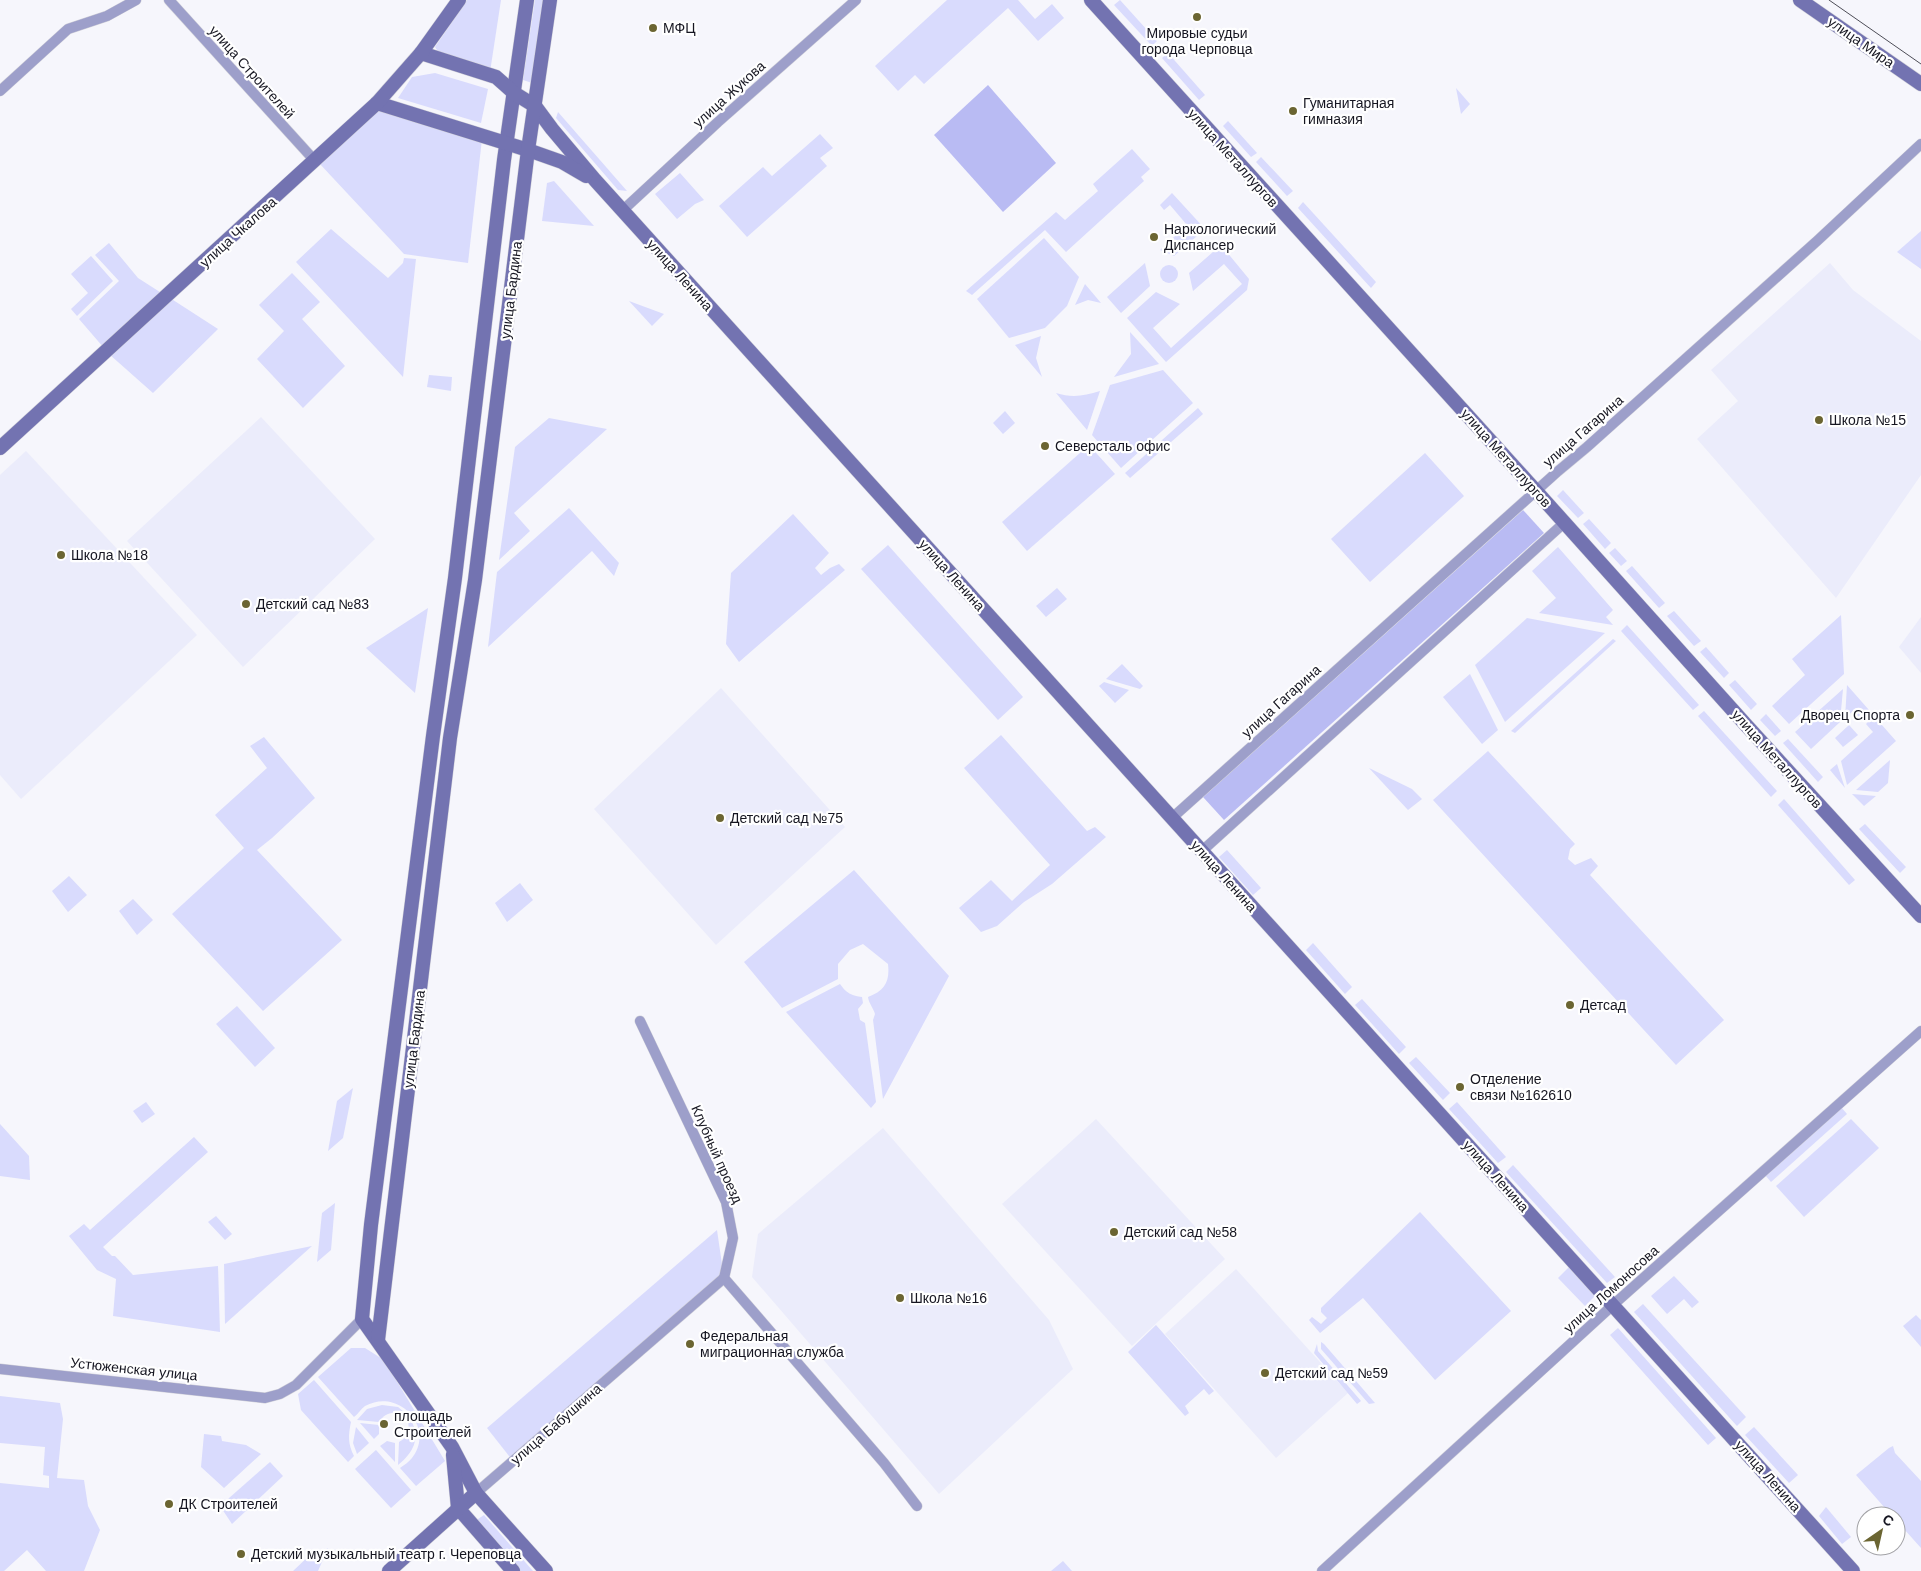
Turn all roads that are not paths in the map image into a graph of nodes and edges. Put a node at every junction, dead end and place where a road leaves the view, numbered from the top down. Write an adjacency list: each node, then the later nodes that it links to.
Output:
1 (136, 0): 11 (street)
2 (169, 0): 18 (street, улица Строителей)
3 (459, 0): 9 (street, улица Чкалова)
4 (527, 0): 12 (street, улица Бардина)
5 (550, 0): 14 (street, улица Бардина)
6 (856, 0): 20 (street, улица Жукова)
7 (1090, 0): 22 (street, улица Металлургов)
8 (1800, 0): 10 (street, улица Мира)
9 (421, 53): 12 (street, улица Ленина); 13 (street, улица Чкалова)
10 (1921, 84)
11 (0, 90)
12 (514, 93): 14 (street, улица Ленина); 15 (street, улица Бардина)
13 (377, 104): 15 (street, улица Ленина); 18 (street, улица Чкалова)
14 (535, 106): 17 (street, улица Бардина); 19 (street, улица Ленина)
15 (506, 143): 17 (street, улица Ленина); 24 (street, улица Бардина)
16 (1921, 144): 22 (street, улица Гагарина)
17 (528, 150): 19 (street, улица Ленина); 25 (street, улица Бардина)
18 (315, 161): 21 (street, улица Чкалова)
19 (595, 180): 20 (street, улица Ленина)
20 (622, 211): 28 (street, улица Ленина)
21 (0, 448)
22 (1536, 491): 23 (street, улица Металлургов); 28 (street, улица Гагарина)
23 (1564, 523): 29 (street); 30 (street, улица Металлургов)
24 (455, 578): 25 (street); 26 (street, улица Бардина)
25 (475, 580): 27 (street, улица Бардина)
26 (433, 736): 27 (street); 35 (street, улица Бардина)
27 (450, 738): 36 (street, улица Бардина)
28 (1172, 818): 29 (street, улица Ленина)
29 (1202, 851): 34 (street, улица Ленина)
30 (1921, 916)
31 (640, 1020): 33 (street, Клубный проезд)
32 (1921, 1031): 34 (street, улица Ломоносова)
33 (724, 1278): 39 (street, улица Бабушкина); 40 (street)
34 (1613, 1305): 45 (street, улица Ломоносова); 46 (street, улица Ленина)
35 (362, 1319): 36 (street); 37 (street, Устюженская улица)
36 (378, 1340): 38 (street)
37 (0, 1369)
38 (452, 1447): 39 (street); 41 (street)
39 (476, 1492): 41 (street, улица Бабушкина); 44 (street)
40 (918, 1506)
41 (458, 1508): 42 (street, улица Бабушкина); 43 (street)
42 (388, 1571)
43 (513, 1571)
44 (546, 1571)
45 (1322, 1571)
46 (1853, 1571)

